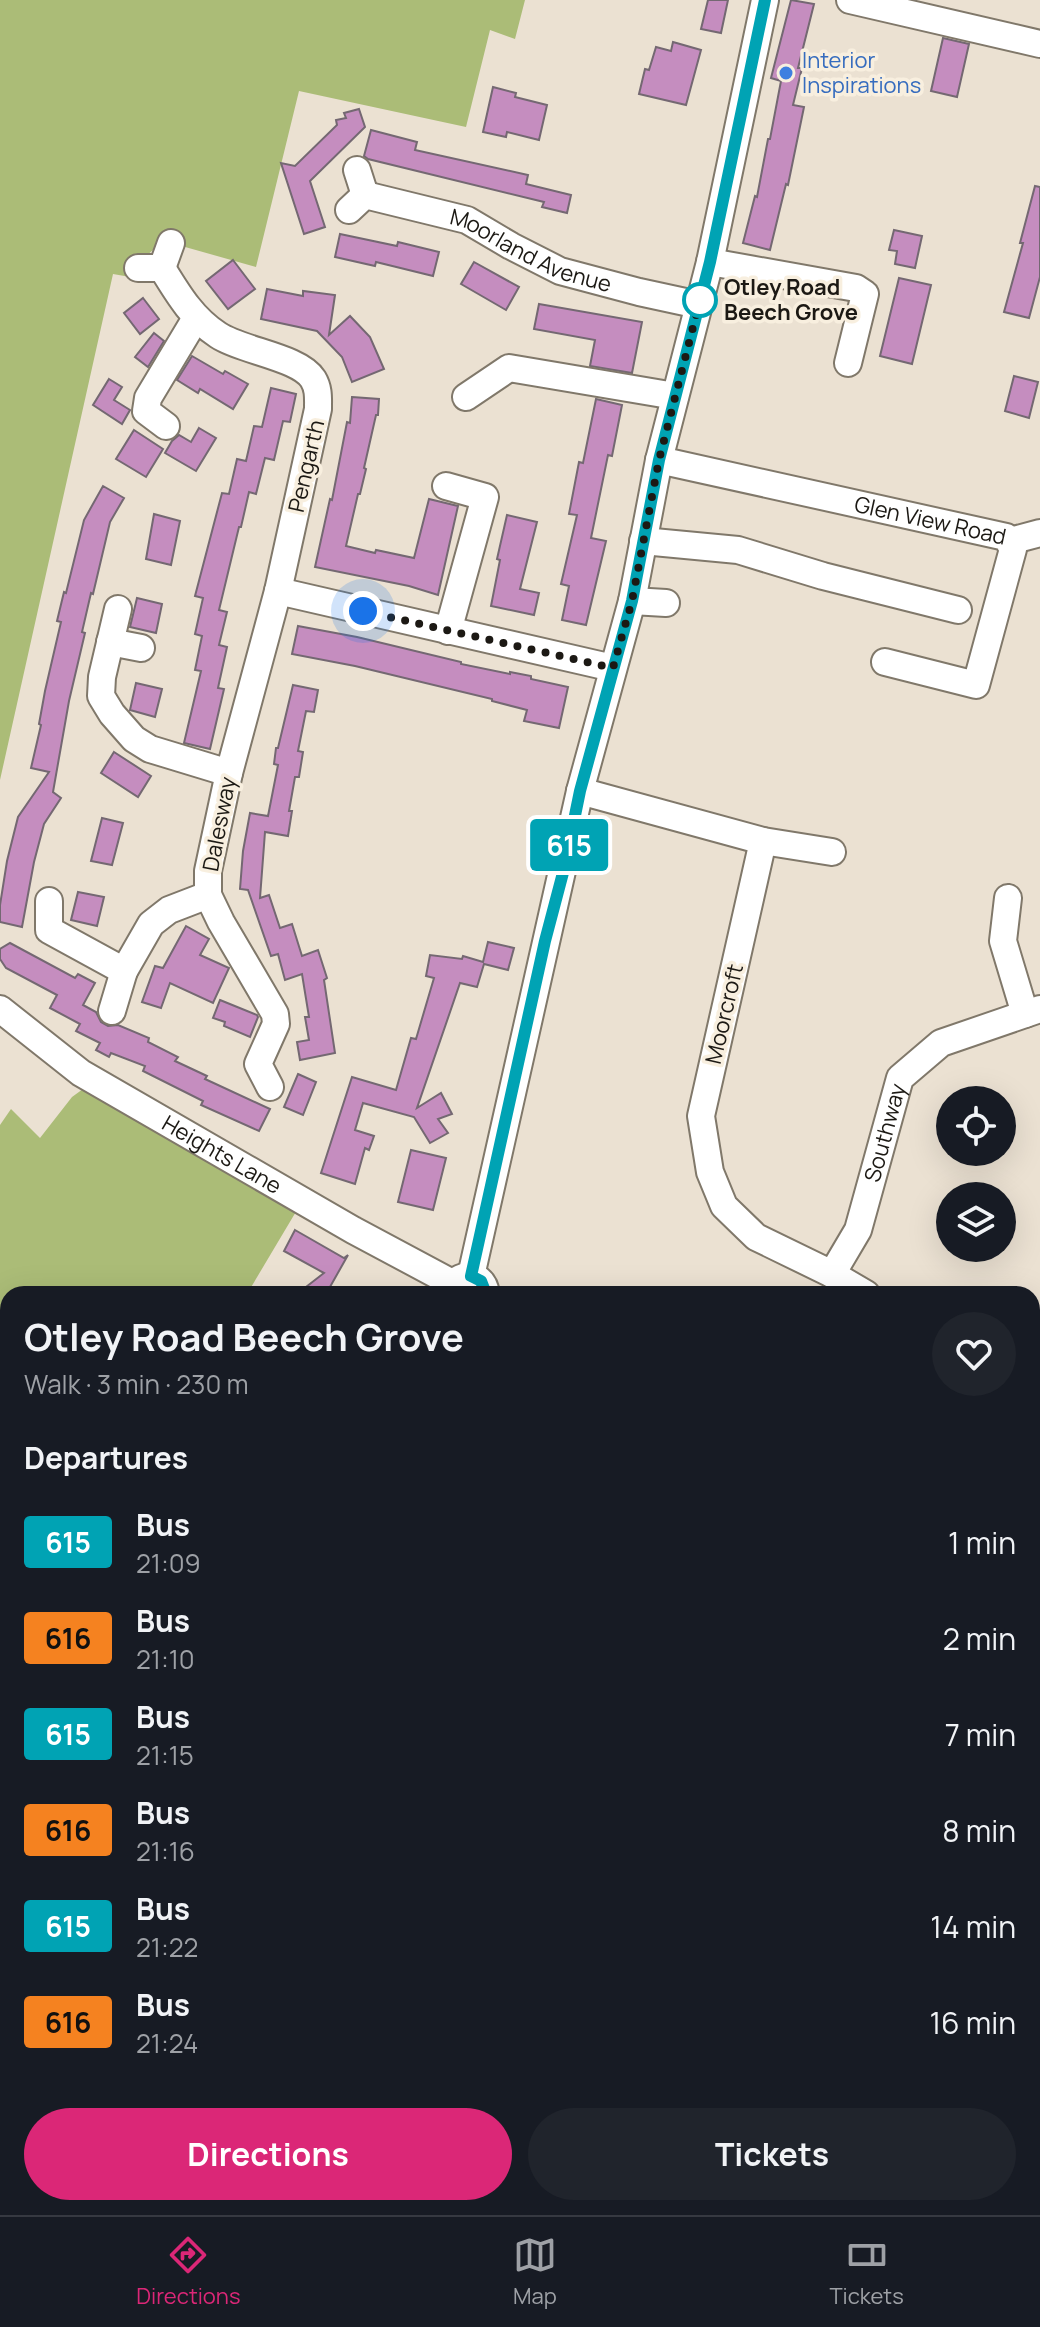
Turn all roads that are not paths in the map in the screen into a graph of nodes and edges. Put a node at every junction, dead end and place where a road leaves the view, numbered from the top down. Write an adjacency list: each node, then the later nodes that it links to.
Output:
1 (765, 0): 6 (street)
2 (850, 0): 3 (street)
3 (1040, 44)
4 (357, 170): 7 (street, Moorland Avenue)
5 (171, 243): 8 (street, Pengarth)
6 (710, 262): 7 (street); 9 (street)
7 (699, 305): 10 (street)
8 (196, 318): 12 (street); 18 (street, Pengarth)
9 (848, 363)
10 (675, 396): 11 (street); 13 (street)
11 (466, 397)
12 (166, 426)
13 (659, 460): 16 (street); 17 (street, Glen View Road)
14 (446, 486): 23 (street)
15 (1040, 533): 17 (street)
16 (643, 541): 19 (street); 22 (street)
17 (1010, 541): 26 (street, Glen View Road)
18 (278, 591): 23 (street); 28 (street, Dalesway)
19 (632, 601): 20 (street); 27 (street)
20 (666, 603)
21 (118, 609): 24 (street)
22 (958, 610)
23 (448, 631): 27 (street)
24 (110, 642): 25 (street); 28 (street)
25 (141, 648)
26 (885, 662)
27 (613, 668): 29 (street)
28 (229, 773): 32 (street, Dalesway)
29 (580, 791): 30 (street); 42 (street)
30 (763, 841): 31 (street); 40 (street, Moorcroft)
31 (832, 852)
32 (208, 895): 35 (street); 39 (street, Dalesway)
33 (1008, 898): 38 (street, Southway)
34 (49, 901): 35 (street)
35 (124, 971): 37 (street)
36 (0, 1009): 41 (street, Heights Lane)
37 (112, 1011)
38 (1032, 1012): 40 (street, Southway)
39 (254, 1069)
40 (832, 1274): 43 (street, Moorcroft)
41 (464, 1286)
42 (466, 1286)
43 (852, 1286)

